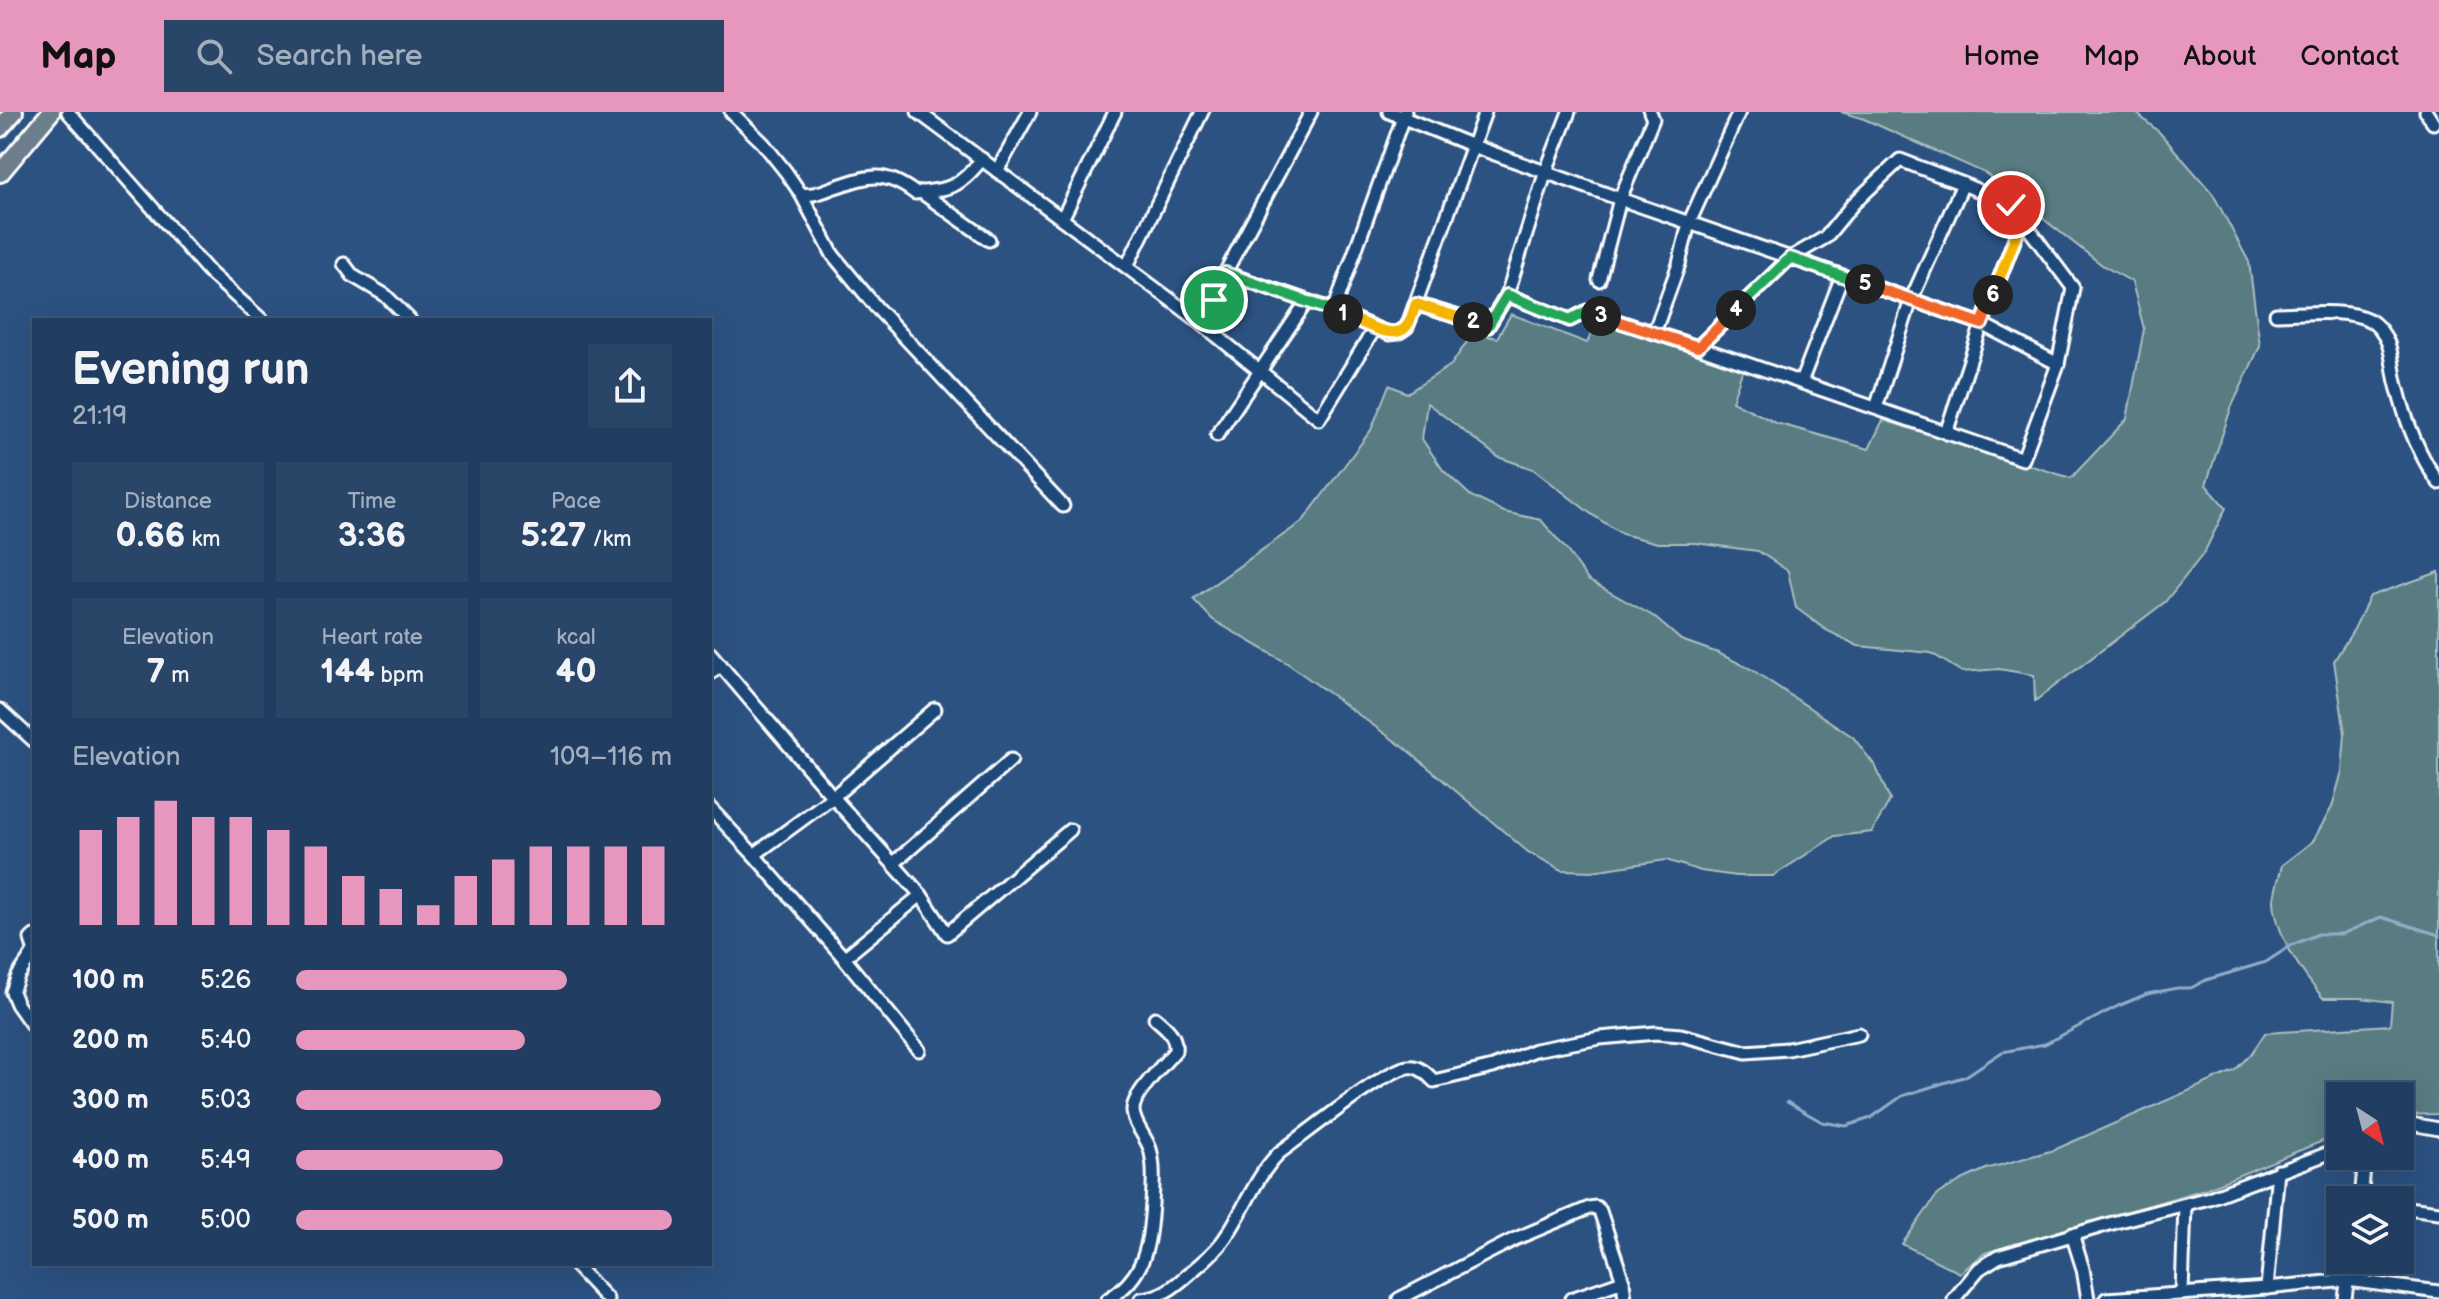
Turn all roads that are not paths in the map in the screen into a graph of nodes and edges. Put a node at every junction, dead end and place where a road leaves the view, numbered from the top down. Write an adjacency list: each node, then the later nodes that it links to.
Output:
1 (14, 112): 18 (highway)
2 (51, 112): 23 (highway)
3 (68, 112): 45 (street)
4 (731, 112): 26 (street)
5 (918, 112): 17 (street)
6 (941, 112): 17 (street)
7 (1030, 112): 21 (street)
8 (1115, 112): 28 (street)
9 (1202, 112): 34 (street)
10 (1311, 112): 35 (street)
11 (1389, 112): 16 (street)
12 (1485, 112): 19 (street)
13 (1569, 112): 22 (street)
14 (1650, 112): 27 (street)
15 (1739, 112): 30 (street)
16 (1404, 115): 19 (street); 42 (street)
17 (935, 124): 20 (street)
18 (0, 128)
19 (1473, 146): 22 (street); 41 (street)
20 (982, 159): 21 (street); 25 (street)
21 (997, 171): 28 (street)
22 (1546, 171): 27 (street); 38 (street)
23 (0, 173)
24 (1963, 184): 29 (street); 32 (street); 39 (street)
25 (921, 192): 26 (street); 31 (street)
26 (801, 194): 58 (street)
27 (1620, 199): 30 (street); 37 (street)
28 (1062, 219): 34 (street)
29 (2022, 220): 47 (street); 51 (street)
30 (1689, 223): 32 (street); 49 (street)
31 (989, 240)
32 (1790, 258): 36 (street); 50 (street)
33 (344, 264): 46 (street)
34 (1127, 266): 44 (street)
35 (1225, 273): 40 (street); 44 (street)
36 (1842, 276): 39 (street); 53 (street)
37 (1599, 280)
38 (1507, 295): 41 (street); 49 (street)
39 (1911, 300): 47 (street); 54 (street)
40 (1307, 301): 42 (street); 52 (street)
41 (1416, 304): 48 (street)
42 (1334, 310): 48 (street)
43 (2276, 314): 57 (street)
44 (1191, 315): 52 (street)
45 (260, 318)
46 (408, 318)
47 (1982, 324): 51 (street); 55 (street)
48 (1375, 328): 52 (street)
49 (1654, 333): 50 (street)
50 (1698, 347): 53 (street)
51 (2058, 364): 55 (street)
52 (1259, 370): 56 (street)
53 (1801, 382): 54 (street)
54 (1876, 408): 55 (street)
55 (1946, 433)
56 (1217, 435)
57 (2439, 483)
58 (1063, 506)
59 (712, 655): 60 (street)
60 (721, 665): 61 (street); 66 (street)
61 (712, 672)
62 (935, 709): 66 (street)
63 (0, 710): 64 (street)
64 (32, 739)
65 (1011, 760): 70 (street)
66 (833, 797): 69 (street); 70 (street)
67 (712, 810): 69 (street)
68 (1070, 830): 71 (street)
69 (754, 855): 73 (street)
70 (894, 863): 71 (street)
71 (921, 895): 73 (street)
72 (32, 954): 75 (street)
73 (844, 958): 77 (street)
74 (1155, 1018): 91 (street)
75 (32, 1025)
76 (1859, 1034): 97 (street)
77 (919, 1050)
78 (2414, 1125): 79 (street)
79 (2439, 1129)
80 (2326, 1154): 81 (street)
81 (2278, 1171): 82 (street); 90 (street)
82 (2185, 1205): 85 (street); 93 (street)
83 (2414, 1209): 84 (street)
84 (2439, 1212)
85 (2072, 1234): 101 (street); 102 (street)
86 (576, 1266): 94 (street)
87 (2348, 1274): 88 (street)
88 (2347, 1280): 90 (street); 92 (street); 104 (street)
89 (1623, 1281): 98 (street); 99 (street); 100 (street)
90 (2267, 1288): 93 (street)
91 (1120, 1292): 95 (street); 96 (street)
92 (2439, 1292)
93 (2182, 1293): 103 (street)
94 (607, 1299)
95 (1108, 1299)
96 (1132, 1299)
97 (1141, 1299)
98 (1399, 1299)
99 (1571, 1299)
100 (1625, 1299)
101 (1954, 1299)
102 (2088, 1299)
103 (2106, 1299)
104 (2345, 1299)

